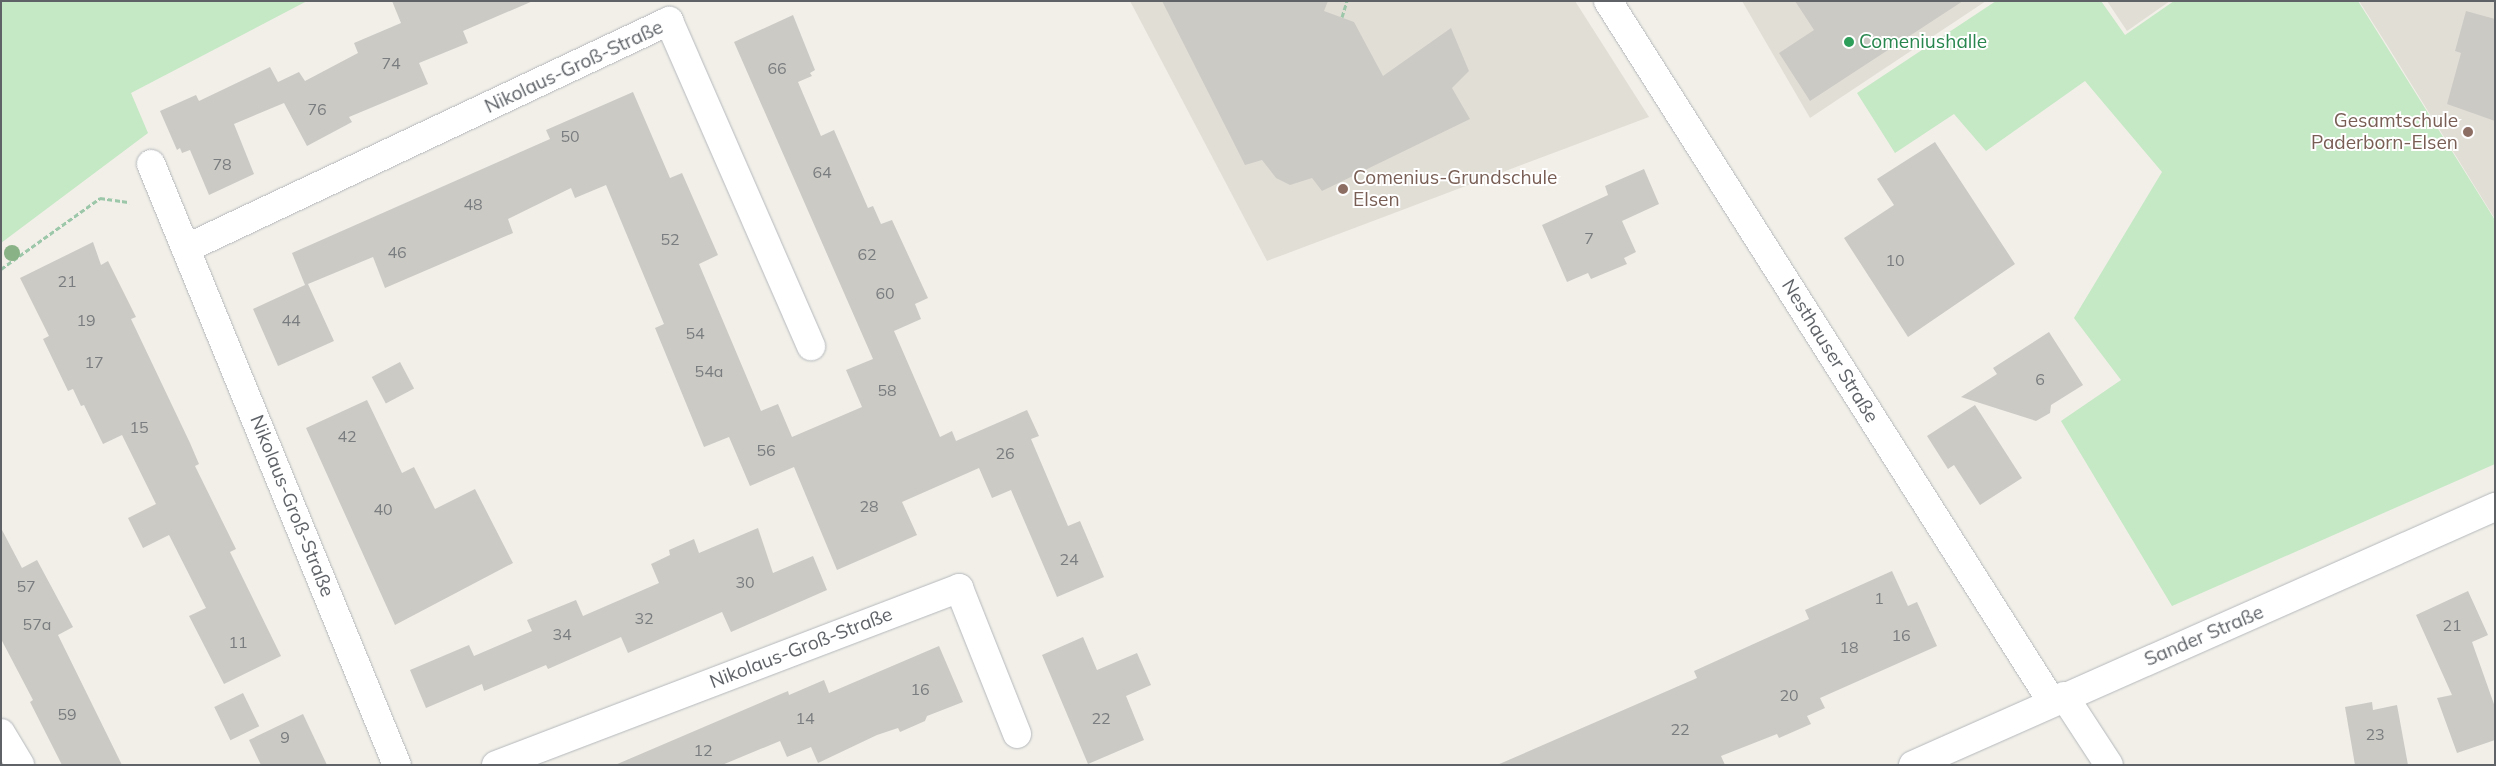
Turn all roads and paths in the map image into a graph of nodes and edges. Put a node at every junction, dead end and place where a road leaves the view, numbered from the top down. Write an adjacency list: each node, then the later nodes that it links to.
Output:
1 (1347, 1): 3 (path)
2 (1608, 1): 10 (street, Nesthauser Straße)
3 (1342, 17)
4 (151, 164): 5 (street, Nikolaus-Groß-Straße)
5 (170, 208): 6 (street, Nikolaus-Groß-Straße); 7 (path)
6 (187, 248): 8 (street, Nikolaus-Groß-Straße); 14 (street, Nikolaus-Groß-Straße)
7 (1, 269)
8 (811, 346)
9 (2495, 508): 10 (street, Sander Straße)
10 (2058, 699): 16 (street, Sander Straße); 17 (street, Nesthauser Straße)
11 (1, 733): 13 (street)
12 (1017, 734): 15 (street, Nikolaus-Groß-Straße)
13 (20, 765)
14 (397, 765)
15 (496, 765)
16 (1913, 765)
17 (2109, 765)

